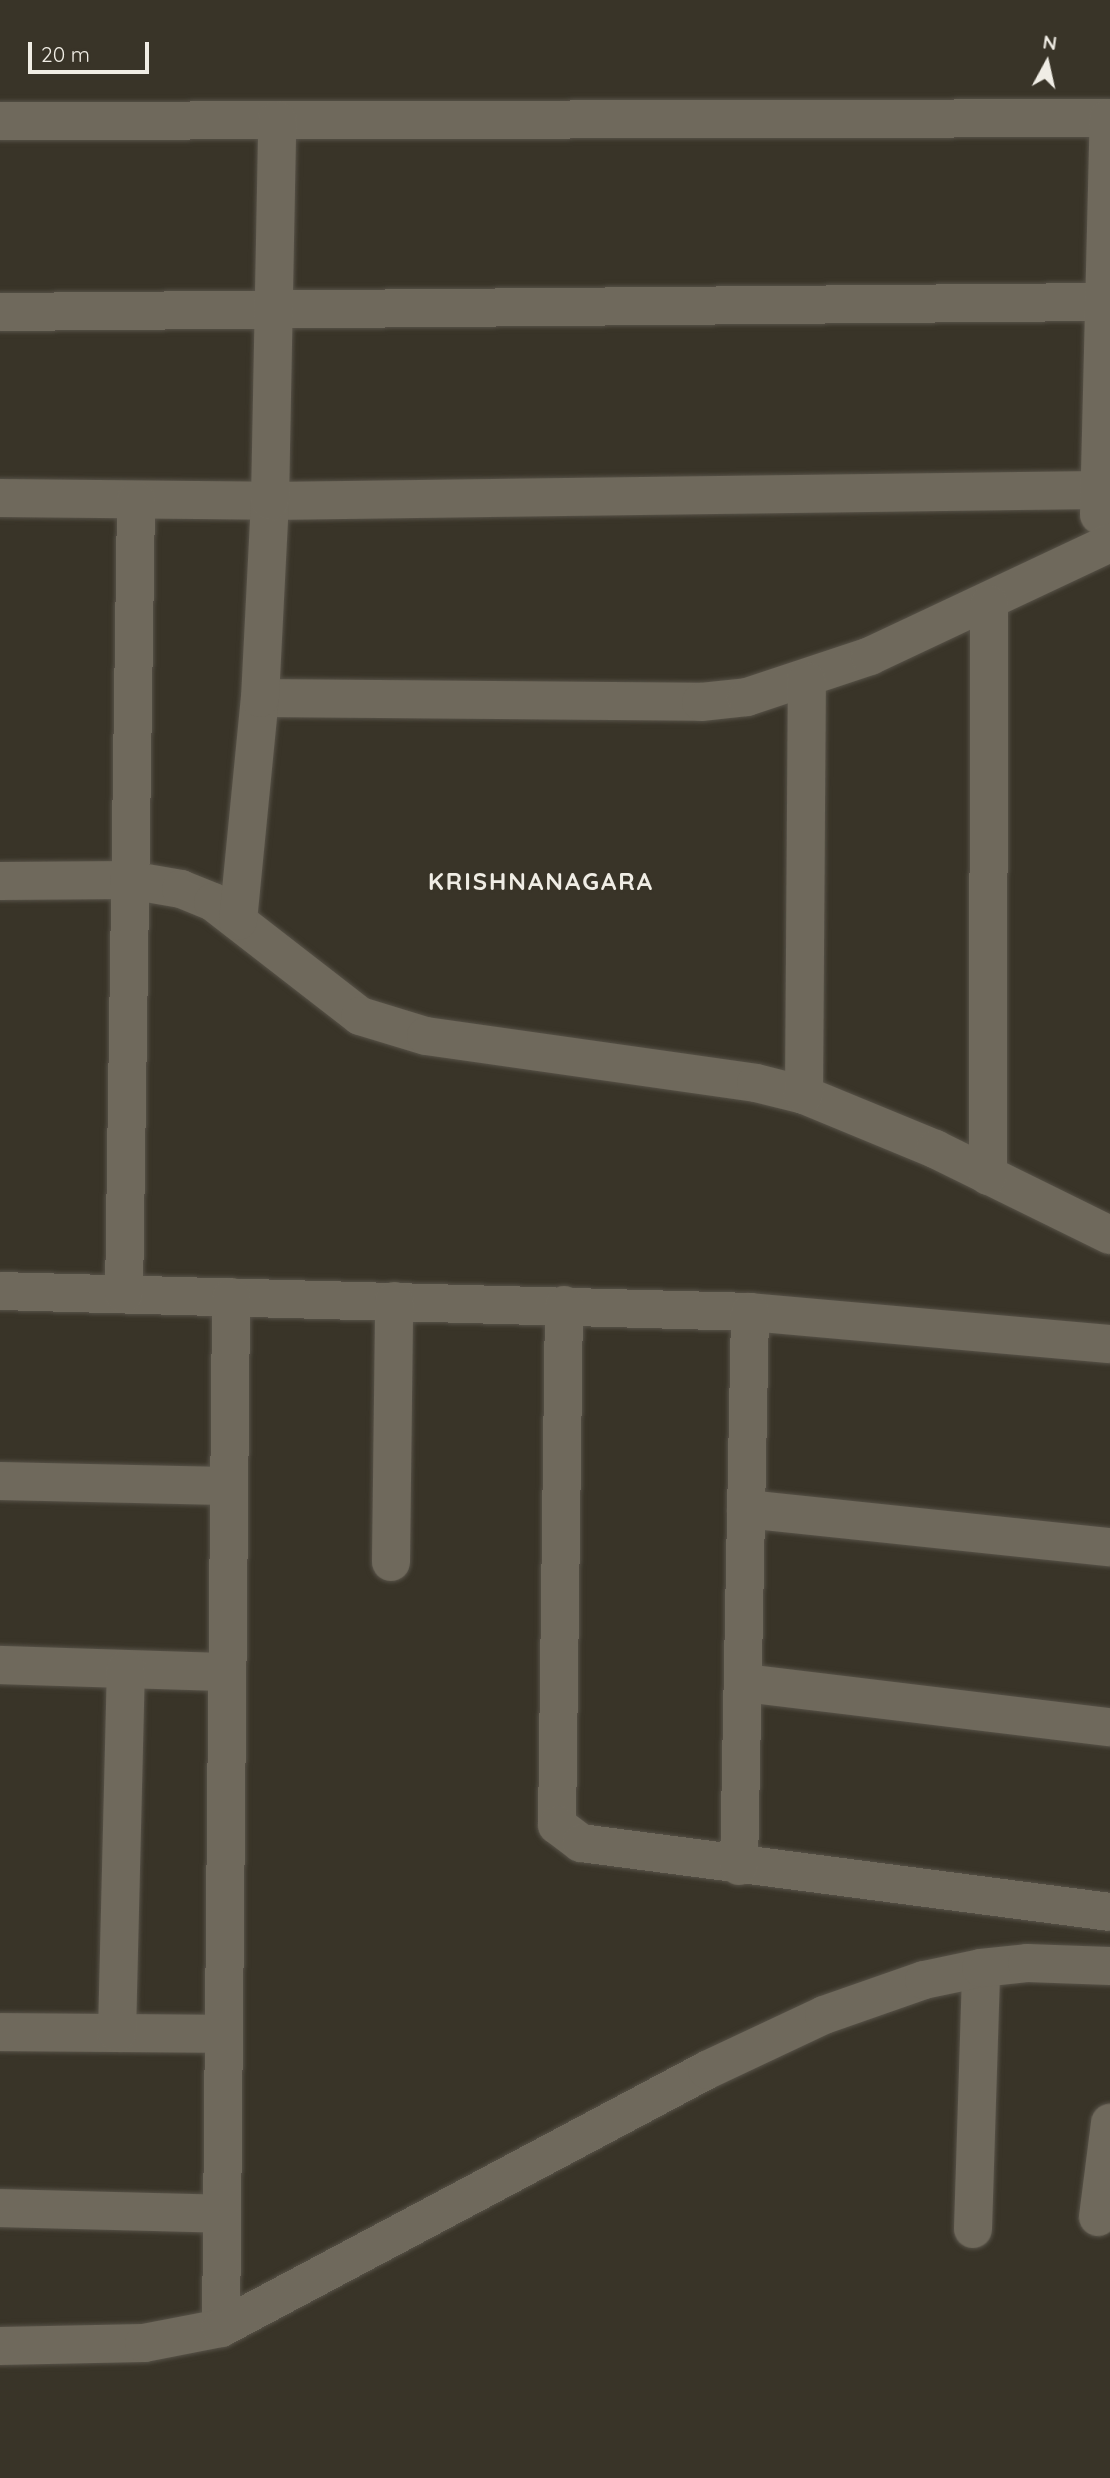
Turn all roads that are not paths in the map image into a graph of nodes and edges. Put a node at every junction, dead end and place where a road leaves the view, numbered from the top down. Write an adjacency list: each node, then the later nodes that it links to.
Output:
1 (1110, 118): 2 (street); 4 (street)
2 (278, 120): 3 (street); 6 (street)
3 (0, 121)
4 (1106, 302): 6 (street); 7 (street)
5 (0, 312): 6 (street)
6 (275, 312): 10 (street)
7 (1100, 490): 10 (street); 11 (street)
8 (0, 498): 9 (street)
9 (136, 500): 10 (street); 15 (street)
10 (270, 501): 14 (street)
11 (1104, 546): 12 (street)
12 (989, 604): 13 (street); 19 (street)
13 (807, 681): 14 (street); 18 (street)
14 (260, 698): 17 (street)
15 (129, 880): 16 (street); 17 (street); 22 (street)
16 (0, 881)
17 (237, 921): 18 (street)
18 (804, 1095): 19 (street)
19 (988, 1176): 20 (street)
20 (1110, 1235)
21 (0, 1291): 22 (street)
22 (124, 1294): 23 (street)
23 (231, 1297): 24 (street); 29 (street)
24 (394, 1301): 25 (street); 32 (street)
25 (564, 1305): 26 (street); 38 (street)
26 (751, 1312): 27 (street); 30 (street)
27 (1110, 1344)
28 (0, 1481): 29 (street)
29 (228, 1486): 35 (street)
30 (746, 1510): 31 (street); 36 (street)
31 (1110, 1547)
32 (391, 1562)
33 (0, 1665): 34 (street)
34 (126, 1669): 35 (street); 43 (street)
35 (227, 1671): 44 (street)
36 (744, 1683): 37 (street); 38 (street)
37 (1110, 1727)
38 (739, 1866): 39 (street)
39 (1110, 1912)
40 (1110, 1966): 41 (street)
41 (981, 1968): 49 (street); 50 (street)
42 (0, 2032): 43 (street)
43 (117, 2034): 44 (street)
44 (224, 2034): 47 (street)
45 (1110, 2123): 48 (street)
46 (0, 2208): 47 (street)
47 (222, 2214): 50 (street)
48 (1098, 2217)
49 (973, 2229)
50 (221, 2328): 51 (street)
51 (0, 2346)

